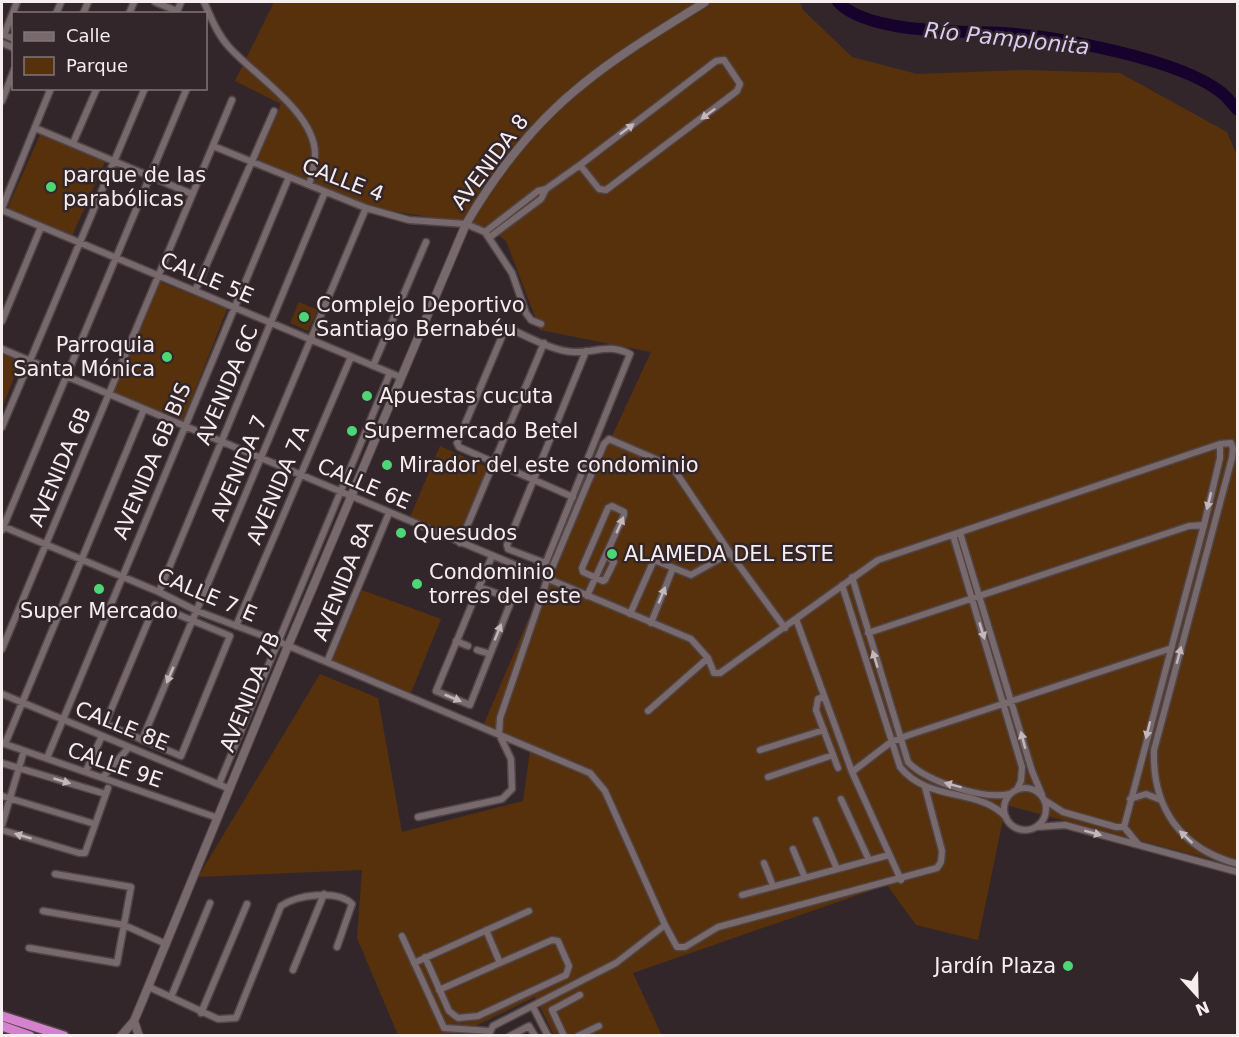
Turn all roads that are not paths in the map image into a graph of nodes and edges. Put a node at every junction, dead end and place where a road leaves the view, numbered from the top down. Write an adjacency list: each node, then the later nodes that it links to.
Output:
1 (155, 2): 5 (street)
2 (181, 2): 5 (street)
3 (204, 2): 24 (street)
4 (705, 2): 29 (street, AVENIDA 8)
5 (177, 12)
6 (12, 13): 7 (street)
7 (3, 34)
8 (12, 75): 14 (street)
9 (50, 90): 16 (street)
10 (96, 90): 17 (street)
11 (144, 90): 19 (street)
12 (186, 90): 22 (street)
13 (232, 100): 18 (street, AVENIDA 6B)
14 (2, 101)
15 (274, 111): 20 (street)
16 (35, 128): 17 (street); 28 (street)
17 (73, 143): 19 (street)
18 (213, 146): 20 (street, CALLE 4); 26 (street, AVENIDA 6B)
19 (114, 161): 22 (street); 33 (street)
20 (252, 162): 23 (street, CALLE 4); 36 (street)
21 (580, 165): 21 (street, one-way to 21); 31 (street)
22 (151, 175): 26 (street); 34 (street)
23 (289, 177): 24 (street, CALLE 4); 37 (street, AVENIDA 6B BIS)
24 (309, 185): 25 (street, CALLE 4)
25 (325, 192): 27 (street, CALLE 4); 39 (street, AVENIDA 6C)
26 (192, 194): 35 (street, AVENIDA 6B)
27 (366, 208): 29 (street, CALLE 4); 41 (street, AVENIDA 7)
28 (2, 209): 30 (street, CALLE 5E)
29 (466, 224): 31 (street, CALLE 4); 50 (street, AVENIDA 8)
30 (41, 227): 33 (street, CALLE 5E); 38 (street)
31 (487, 235): 40 (street)
32 (426, 242): 47 (street)
33 (79, 243): 34 (street, CALLE 5E); 46 (street)
34 (116, 258): 35 (street, CALLE 5E); 49 (street)
35 (158, 276): 36 (street, CALLE 5E); 51 (street, AVENIDA 6B)
36 (195, 291): 37 (street, CALLE 5E)
37 (234, 308): 39 (street, CALLE 5E); 54 (street, AVENIDA 6B BIS)
38 (2, 321)
39 (271, 323): 41 (street, CALLE 5E); 57 (street, AVENIDA 6C)
40 (541, 324)
41 (311, 340): 45 (street, CALLE 5E); 59 (street, AVENIDA 7)
42 (544, 343): 44 (street); 60 (street); 60 (street)
43 (2, 349): 46 (street, CALLE 6E)
44 (586, 351): 62 (street); 64 (street)
45 (351, 357): 47 (street, CALLE 5E); 61 (street, AVENIDA 7A)
46 (30, 361): 49 (street, CALLE 6E); 55 (street)
47 (374, 366): 48 (street, CALLE 5E)
48 (390, 373): 50 (street, CALLE 5E); 53 (street, AVENIDA 7B)
49 (66, 376): 51 (street, CALLE 6E); 68 (street)
50 (400, 377): 56 (street, AVENIDA 7B)
51 (108, 394): 52 (street, CALLE 6E); 71 (street, AVENIDA 6B)
52 (144, 409): 54 (street, CALLE 6E); 74 (street)
53 (369, 423): 56 (street); 63 (street, AVENIDA 7B)
54 (185, 426): 57 (street, CALLE 6E); 76 (street, AVENIDA 6B BIS)
55 (2, 427)
56 (380, 427): 65 (street, AVENIDA 7B)
57 (221, 442): 59 (street, CALLE 6E); 82 (street, AVENIDA 6C)
58 (1220, 444): 67 (street, one-way to 67); 69 (street); 143 (street, one-way to 58)
59 (261, 459): 61 (street, CALLE 6E); 86 (street, AVENIDA 7)
60 (494, 462): 62 (street); 70 (street)
61 (300, 475): 63 (street, CALLE 6E); 91 (street, AVENIDA 7A)
62 (533, 478): 64 (street); 64 (street)
63 (340, 492): 65 (street, CALLE 6E); 94 (street, AVENIDA 7B)
64 (573, 496)
65 (351, 497): 66 (street, CALLE 6E); 96 (street, AVENIDA 7B)
66 (389, 513): 70 (street, CALLE 6E); 103 (street, AVENIDA 8A)
67 (1204, 525): 84 (street); 99 (street)
68 (2, 528): 71 (street, CALLE 7 E)
69 (956, 534): 77 (street); 84 (street); 85 (street)
70 (460, 543): 73 (street, CALLE 6E)
71 (45, 544): 74 (street, CALLE 7 E); 98 (street, AVENIDA 6B)
72 (730, 553): 75 (street); 79 (street); 92 (street)
73 (492, 556): 79 (street, CALLE 6E); 81 (street)
74 (82, 560): 76 (street, CALLE 7 E); 108 (street)
75 (673, 568): 87 (street); 90 (street, one-way to 75)
76 (122, 576): 82 (street, CALLE 7 E); 112 (street, AVENIDA 6B BIS)
77 (852, 577): 80 (street); 93 (street)
78 (596, 578): 78 (street, one-way to 78); 83 (street)
79 (547, 580): 83 (street, CALLE 6E); 114 (street)
80 (842, 585): 88 (street); 118 (street)
81 (479, 587): 95 (street); 101 (street, one-way to 81)
82 (159, 592): 86 (street, CALLE 7 E)
83 (587, 596): 87 (street, CALLE 6E)
84 (980, 596): 85 (street); 106 (street)
85 (972, 598): 93 (street); 109 (street, one-way to 109)
86 (197, 611): 89 (street, AVENIDA 7); 91 (street, CALLE 7 E)
87 (630, 614): 90 (street, CALLE 6E)
88 (796, 619): 92 (street); 105 (street)
89 (193, 621): 117 (street, AVENIDA 7, one-way to 117); 117 (street); 117 (street)
90 (651, 623): 102 (street, CALLE 6E)
91 (236, 626): 94 (street, CALLE 7 E)
92 (785, 628): 102 (street, CALLE 6E)
93 (868, 633): 116 (street, one-way to 93)
94 (277, 641): 96 (street, CALLE 7 E); 107 (street, AVENIDA 7B)
95 (456, 641): 97 (street); 101 (street, one-way to 101)
96 (288, 646): 103 (street, CALLE 7 E); 110 (street, AVENIDA 7B)
97 (468, 646)
98 (2, 649)
99 (1169, 649): 106 (street); 142 (street, one-way to 142)
100 (477, 650): 101 (street)
101 (490, 654)
102 (708, 658): 111 (street)
103 (327, 662): 114 (street, CALLE 7 E)
104 (2, 694): 108 (street, CALLE 8E)
105 (824, 696): 113 (street); 129 (street)
106 (1012, 701): 109 (street); 140 (street, one-way to 106)
107 (252, 702): 110 (street); 132 (street, AVENIDA 7B)
108 (22, 703): 112 (street, CALLE 8E); 119 (street)
109 (1003, 704): 116 (street); 135 (street)
110 (264, 706): 134 (street, AVENIDA 7B)
111 (648, 711)
112 (63, 720): 115 (street, CALLE 8E); 124 (street, AVENIDA 6B BIS)
113 (824, 730): 121 (street); 123 (street)
114 (500, 734): 145 (street); 173 (street, CALLE 7 E)
115 (102, 736): 120 (street, CALLE 8E); 128 (street)
116 (899, 739): 118 (street); 137 (street, one-way to 116)
117 (142, 740)
118 (891, 742): 129 (street); 133 (street)
119 (3, 744): 122 (street, CALLE 9E)
120 (129, 747): 130 (street); 132 (street, CALLE 8E)
121 (760, 750)
122 (24, 751): 124 (street, CALLE 9E); 126 (street)
123 (833, 755): 127 (street); 131 (street)
124 (46, 758): 128 (street, CALLE 9E)
125 (2, 763): 126 (street)
126 (18, 768): 139 (street); 149 (street, one-way to 149)
127 (838, 768)
128 (86, 771): 130 (street, CALLE 9E)
129 (852, 772): 156 (street)
130 (103, 777): 147 (street, CALLE 9E)
131 (768, 777)
132 (219, 784): 134 (street, CALLE 8E)
133 (925, 787): 136 (street); 144 (street)
134 (230, 789): 147 (street, AVENIDA 7B)
135 (1017, 789): 137 (street); 140 (street)
136 (940, 792): 144 (street); 146 (street)
137 (1010, 794): 146 (street)
138 (2, 796): 139 (street)
139 (9, 798): 149 (street); 150 (street)
140 (1043, 798): 151 (street); 152 (street)
141 (841, 799): 157 (street)
142 (1130, 800): 143 (street); 152 (street)
143 (1161, 801): 159 (street, one-way to 143)
144 (930, 806): 164 (street)
145 (418, 817)
146 (1006, 817): 151 (street)
147 (218, 818): 176 (street, AVENIDA 7B)
148 (816, 820): 160 (street)
149 (95, 824): 153 (street, one-way to 153)
150 (2, 825)
151 (1036, 827): 154 (street, one-way to 154)
152 (1124, 827): 154 (street)
153 (2, 830)
154 (1138, 844): 161 (street)
155 (793, 849): 163 (street)
156 (890, 855): 157 (street); 164 (street)
157 (869, 860): 160 (street)
158 (764, 863): 165 (street)
159 (1238, 864)
160 (837, 869): 163 (street)
161 (1238, 872)
162 (56, 874): 172 (street)
163 (805, 878): 165 (street)
164 (901, 880): 173 (street)
165 (773, 886): 167 (street)
166 (324, 894): 177 (street); 182 (street); 188 (street)
167 (742, 895)
168 (210, 903): 186 (street)
169 (247, 904): 188 (street)
170 (44, 911): 172 (street)
171 (529, 912): 174 (street)
172 (124, 925): 176 (street); 178 (street)
173 (665, 925): 187 (street)
174 (486, 930): 179 (street); 181 (street)
175 (402, 936): 180 (street)
176 (166, 944): 183 (street, AVENIDA 7B)
177 (337, 946)
178 (29, 948)
179 (425, 957): 180 (street); 184 (street)
180 (414, 963): 193 (street)
181 (500, 963): 184 (street); 184 (street)
182 (293, 970)
183 (149, 987): 186 (street); 190 (street, AVENIDA 7B)
184 (440, 990)
185 (580, 995): 201 (street)
186 (171, 997): 188 (street)
187 (533, 1007): 193 (street); 200 (street)
188 (201, 1012)
189 (2, 1017): 195 (highway)
190 (134, 1021): 196 (street, AVENIDA 7B); 197 (street)
191 (2, 1026): 194 (highway)
192 (599, 1026): 202 (street)
193 (489, 1033)
194 (30, 1035)
195 (63, 1035)
196 (121, 1035)
197 (139, 1035)
198 (510, 1035): 199 (street)
199 (536, 1035)
200 (548, 1035)
201 (564, 1035)
202 (578, 1035)

